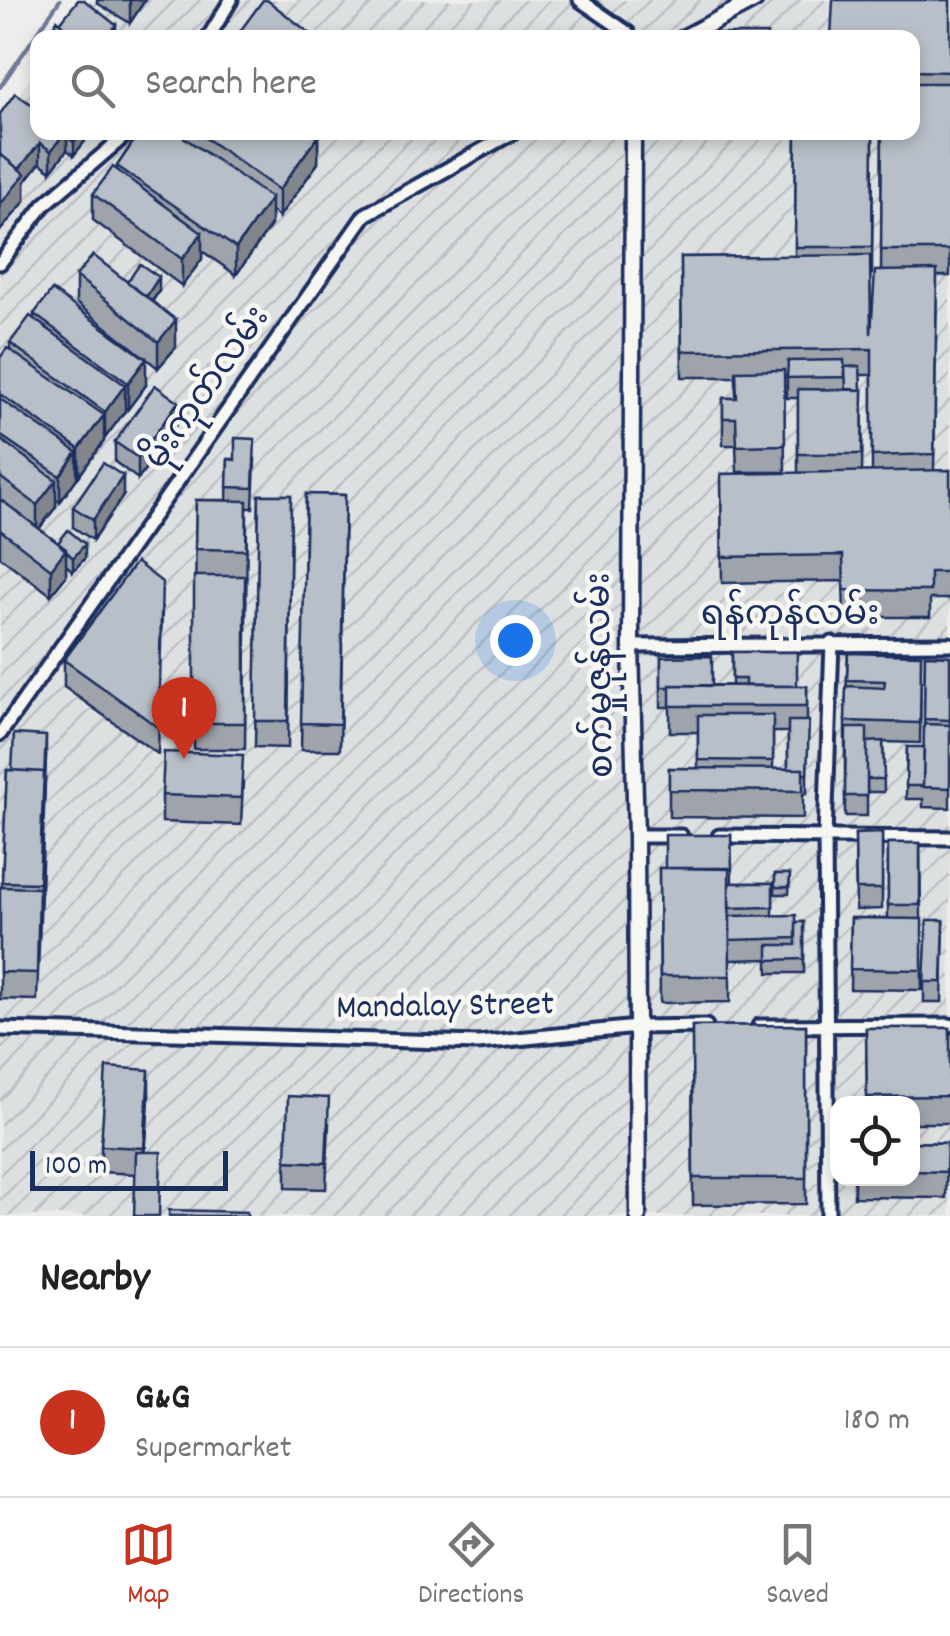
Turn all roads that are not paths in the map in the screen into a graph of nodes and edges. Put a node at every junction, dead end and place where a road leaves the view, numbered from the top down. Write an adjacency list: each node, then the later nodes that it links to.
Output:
1 (231, 0): 4 (street)
2 (580, 0): 5 (street)
3 (755, 0): 6 (street)
4 (213, 30)
5 (619, 30)
6 (698, 30)
7 (120, 140): 10 (street)
8 (500, 140): 14 (street, မိုးကုတ်လမ်း)
9 (632, 140): 13 (street, စက်မှုဇုန်လမ်း)
10 (0, 263)
11 (832, 643): 12 (street, ရန်ကုန်လမ်း); 13 (street, ရန်ကုန်လမ်း); 18 (street)
12 (950, 644)
13 (631, 646): 15 (street, စက်မှုဇုန်လမ်း)
14 (0, 734)
15 (636, 836): 16 (street); 24 (street, စက်မှုဇုန်လမ်း)
16 (693, 836)
17 (712, 836): 18 (street)
18 (825, 836): 19 (street); 21 (street)
19 (950, 838)
20 (950, 1024): 21 (street)
21 (827, 1025): 23 (street); 27 (street)
22 (713, 1026): 24 (street, Mandalay Street)
23 (751, 1026)
24 (637, 1027): 25 (street, Mandalay Street); 26 (street, စက်မှုဇုန်လမ်း)
25 (0, 1029)
26 (638, 1216)
27 (828, 1216)

